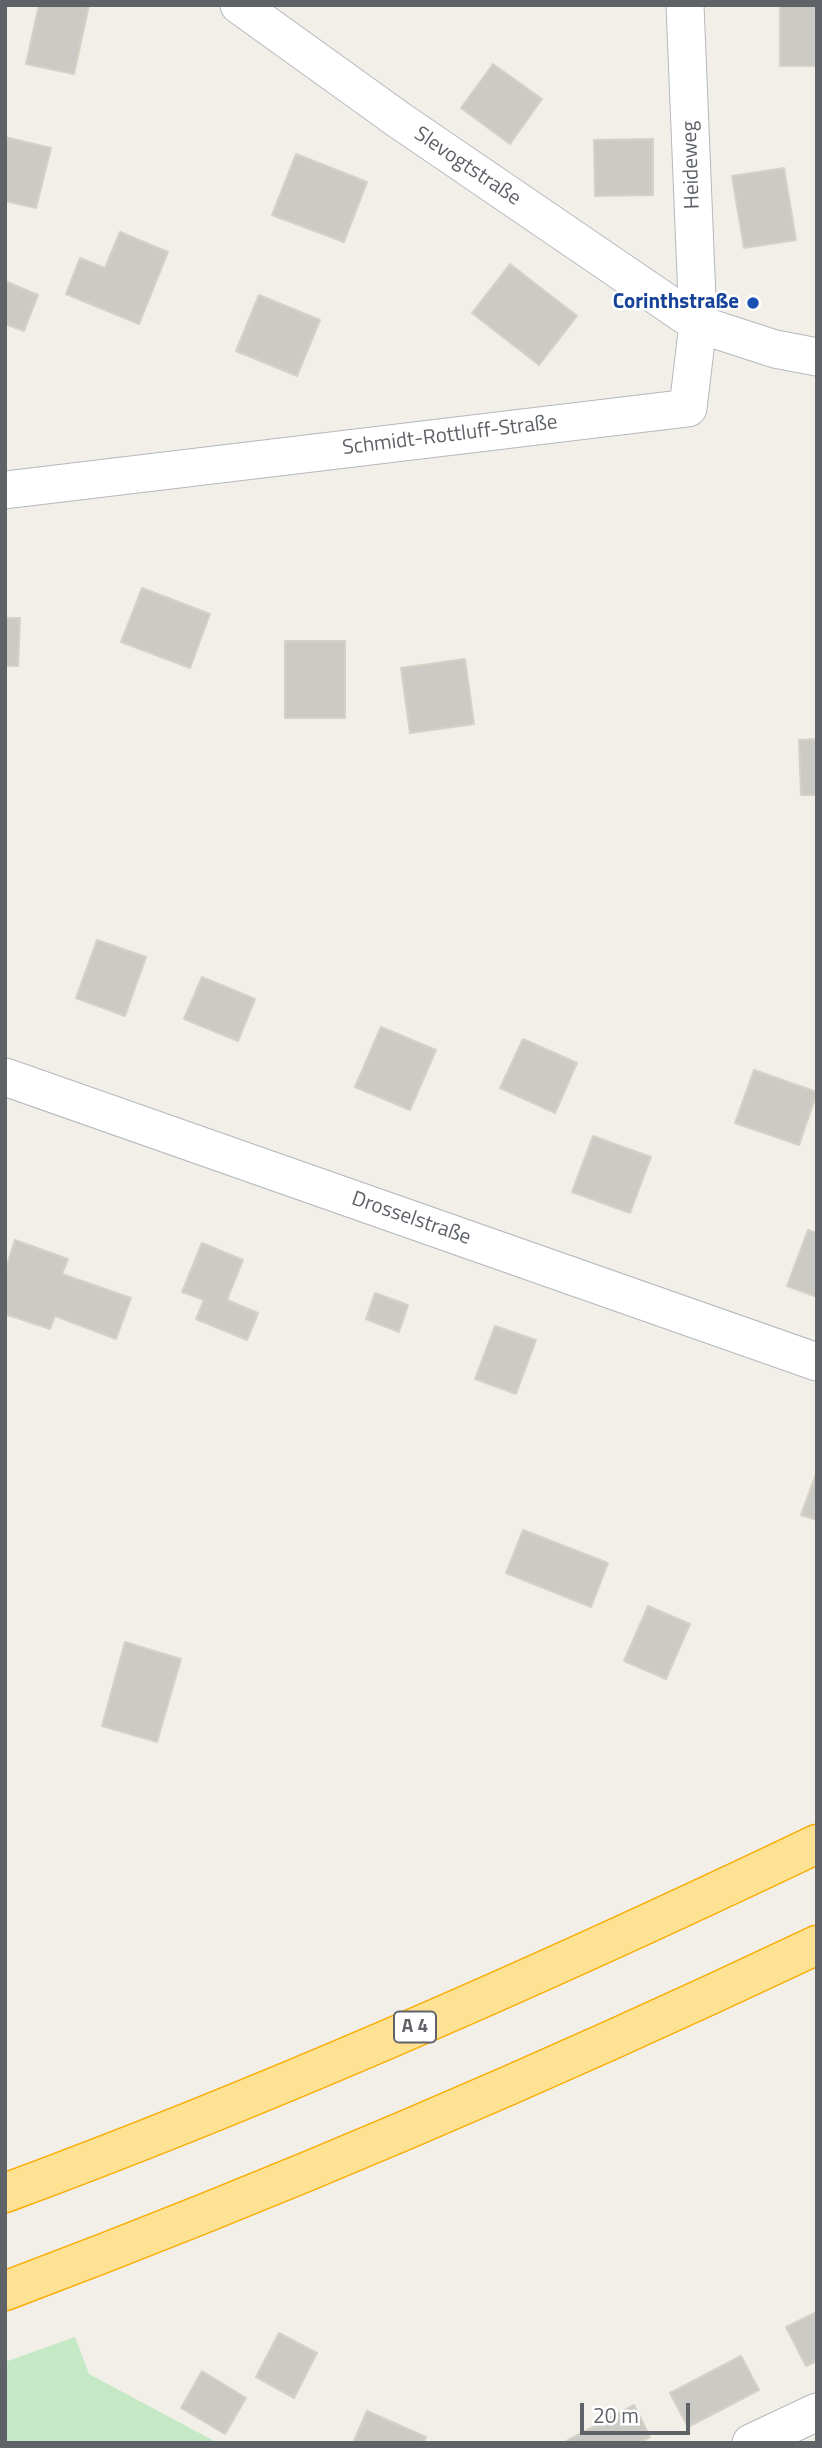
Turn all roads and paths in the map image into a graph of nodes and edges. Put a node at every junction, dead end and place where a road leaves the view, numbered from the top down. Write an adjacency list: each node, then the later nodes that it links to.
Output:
1 (239, 5): 3 (street, Slevogtstraße)
2 (685, 5): 3 (street, Heideweg)
3 (698, 324): 4 (street); 5 (street, Schmidt-Rottluff-Straße)
4 (817, 356)
5 (5, 489)
6 (5, 1077): 7 (street, Drosselstraße)
7 (817, 1362)
8 (817, 1844): 10 (highway, A 4)
9 (817, 1945): 11 (highway)
10 (5, 2193)
11 (5, 2291)
12 (817, 2412): 13 (street)
13 (751, 2443)

